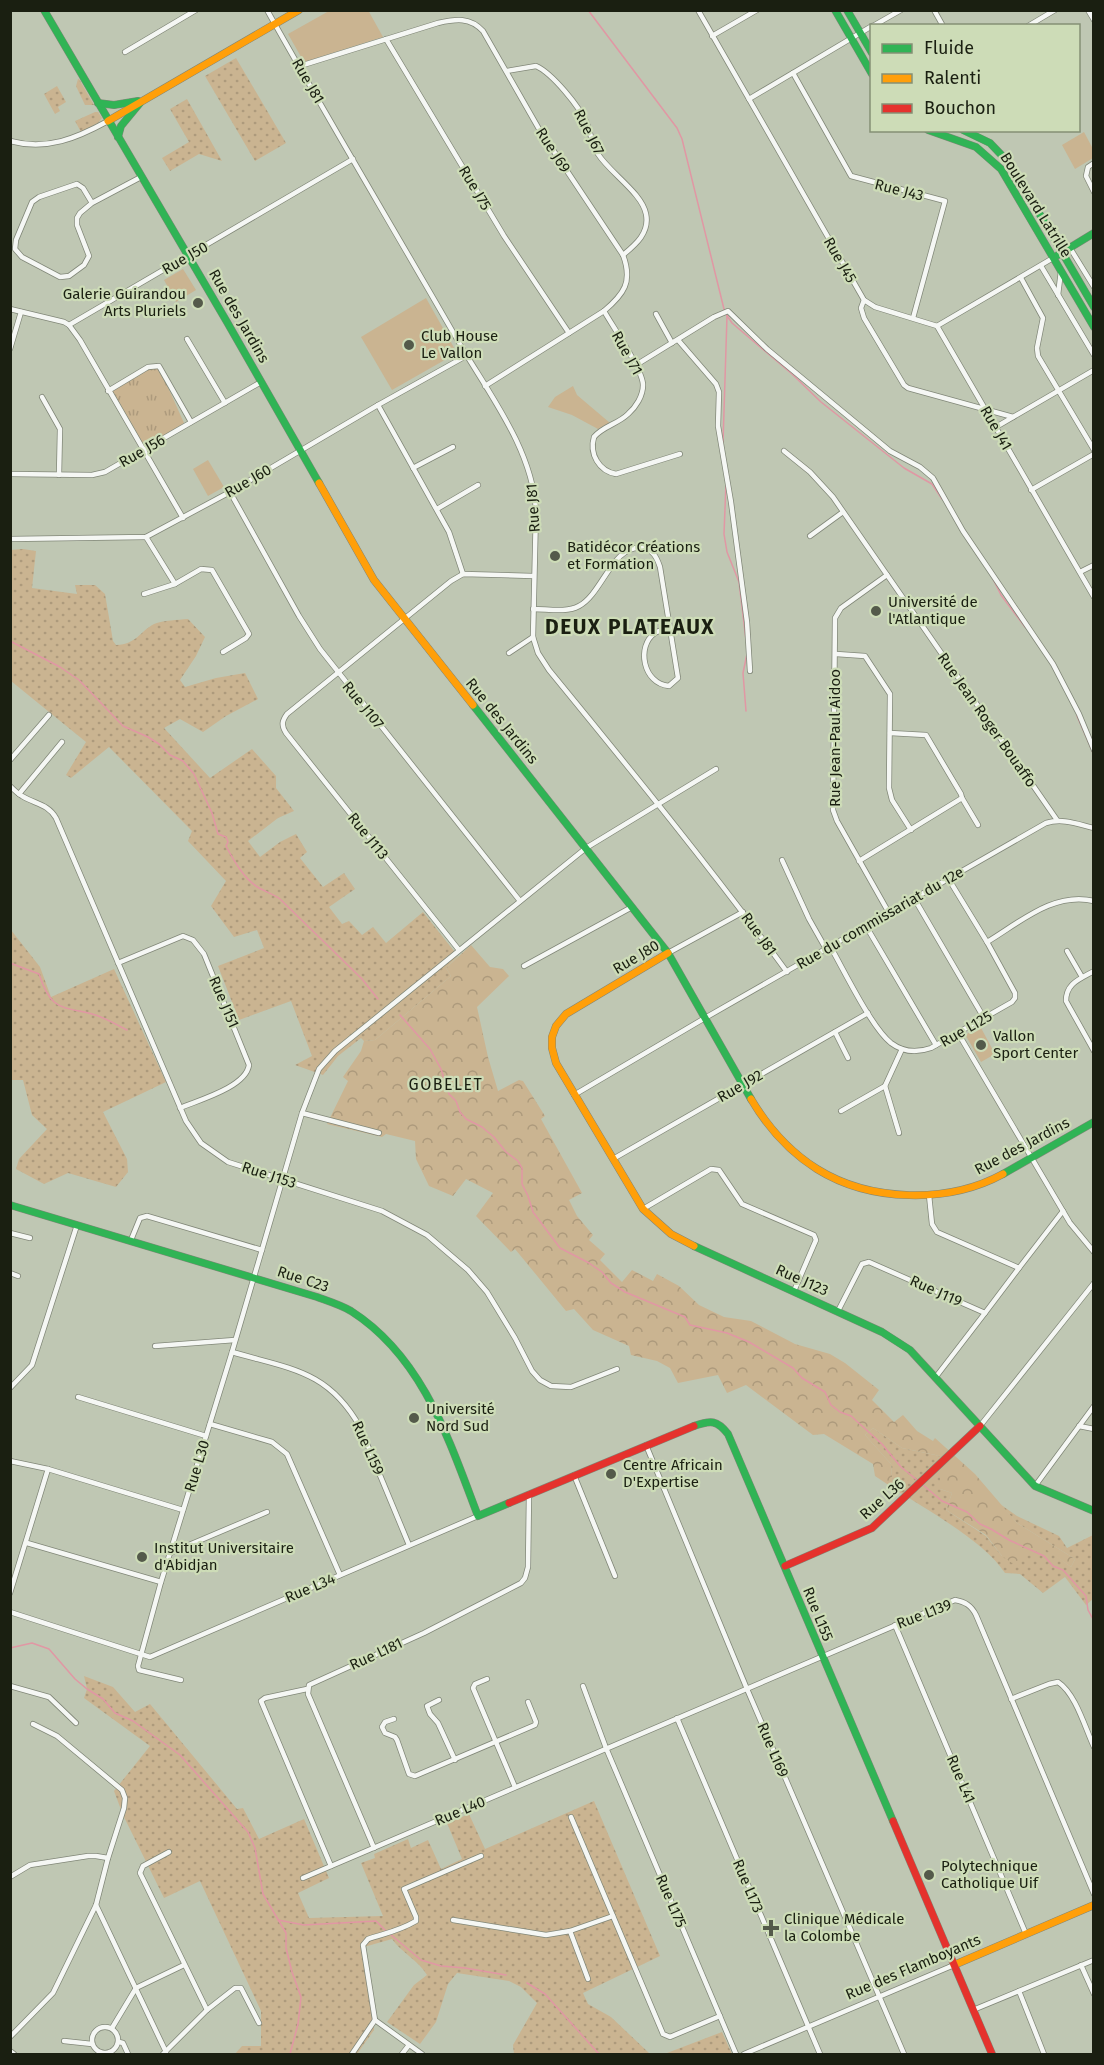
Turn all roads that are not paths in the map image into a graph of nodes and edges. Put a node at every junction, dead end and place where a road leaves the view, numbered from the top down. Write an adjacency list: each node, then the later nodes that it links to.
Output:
1 (44, 10): 31 (street, Rue des Jardins)
2 (196, 10): 24 (street)
3 (267, 10): 17 (street, Rue J81)
4 (299, 10): 17 (street)
5 (698, 10): 20 (street, Rue J45)
6 (757, 10): 20 (street)
7 (835, 10): 22 (street)
8 (847, 10): 19 (street)
9 (901, 10): 14 (street)
10 (934, 10): 15 (street)
11 (1055, 10): 16 (street)
12 (1088, 10): 13 (street)
13 (1094, 20)
14 (876, 24)
15 (942, 24)
16 (1031, 24)
17 (275, 25): 25 (street, Rue J81); 30 (street)
18 (870, 27): 19 (street)
19 (860, 33): 22 (street); 23 (street)
20 (712, 36): 29 (street, Rue J45)
21 (386, 39): 25 (street, Rue J69); 26 (street, Rue J69); 65 (street, Rue J75)
22 (851, 39): 27 (street); 28 (street)
23 (870, 50)
24 (125, 52)
25 (300, 66): 37 (street, Rue J81)
26 (507, 71): 45 (street, Rue J69); 45 (street, Rue J67)
27 (870, 71)
28 (793, 73): 29 (street); 61 (street, Rue J43)
29 (748, 99): 55 (street, Rue J45)
30 (141, 101): 31 (street); 32 (street); 35 (street)
31 (98, 103): 32 (street, Rue des Jardins)
32 (108, 121): 35 (street, Rue des Jardins); 36 (street)
33 (934, 132): 47 (street, Boulevard Latrille)
34 (968, 132): 44 (street, Boulevard Latrille)
35 (118, 137): 39 (street, Rue des Jardins)
36 (10, 141)
37 (353, 159): 46 (street, Rue J50); 71 (street, Rue J81)
38 (1094, 163): 40 (street)
39 (141, 177): 41 (street); 46 (street, Rue des Jardins)
40 (1094, 192)
41 (92, 203): 41 (street)
42 (1094, 233): 43 (street)
43 (1070, 248): 44 (street); 51 (street)
44 (1061, 253): 47 (street); 52 (street, Boulevard Latrille)
45 (622, 255): 58 (street, Rue J69)
46 (188, 256): 62 (street, Rue J50); 74 (street, Rue des Jardins)
47 (1053, 258): 48 (street); 49 (street, Boulevard Latrille)
48 (1041, 266): 50 (street); 53 (street)
49 (1060, 271): 53 (street); 64 (street, Boulevard Latrille)
50 (1021, 278): 63 (street); 76 (street)
51 (1094, 287)
52 (1083, 289): 54 (street); 56 (street, Boulevard Latrille)
53 (1058, 295): 70 (street)
54 (1094, 296)
55 (864, 300): 61 (street); 81 (street, Rue J45)
56 (1094, 307)
57 (10, 309): 59 (street)
58 (604, 311): 65 (street, Rue J69); 72 (street, Rue J71)
59 (21, 312): 62 (street); 69 (street)
60 (656, 314): 68 (street)
61 (913, 318): 63 (street)
62 (69, 325): 77 (street)
63 (937, 326): 81 (street, Rue J41)
64 (1094, 327)
65 (569, 333): 75 (street, Rue J69)
66 (187, 339): 79 (street)
67 (678, 340): 68 (street); 119 (street); 123 (street)
68 (672, 343): 72 (street)
69 (10, 349)
70 (1094, 355)
71 (466, 356): 75 (street, Rue J81); 80 (street, Rue J60)
72 (636, 365): 90 (street, Rue J71)
73 (1094, 370): 76 (street)
74 (261, 382): 79 (street, Rue J56); 87 (street, Rue des Jardins)
75 (484, 386): 107 (street, Rue J81)
76 (1058, 389): 82 (street); 89 (street)
77 (108, 391): 83 (street); 86 (street)
78 (42, 397): 93 (street)
79 (225, 403): 83 (street, Rue J56)
80 (378, 405): 87 (street, Rue J60); 91 (street)
81 (985, 409): 82 (street, Rue J45); 84 (street, Rue J41)
82 (1013, 417): 84 (street)
83 (191, 422): 86 (street, Rue J56)
84 (996, 427): 95 (street, Rue J41)
85 (453, 447): 91 (street)
86 (143, 451): 93 (street, Rue J56); 99 (street)
87 (299, 451): 96 (street, Rue J60); 112 (street, Rue des Jardins)
88 (784, 451): 98 (street, Rue Jean Roger Bouaffo)
89 (1094, 452): 95 (street)
90 (680, 454)
91 (413, 468): 97 (street)
92 (10, 474): 93 (street, Rue J56)
93 (59, 475)
94 (478, 485): 97 (street)
95 (1031, 490): 104 (street, Rue J41)
96 (230, 492): 99 (street, Rue J60); 118 (street, Rue J107)
97 (437, 509): 105 (street)
98 (843, 512): 100 (street); 106 (street, Rue Jean Roger Bouaffo)
99 (183, 518): 101 (street, Rue J60)
100 (810, 536)
101 (146, 537): 102 (street, Rue J60); 108 (street)
102 (10, 539)
103 (1094, 565): 104 (street)
104 (1080, 572): 110 (street, Rue J41)
105 (463, 574): 107 (street); 112 (street)
106 (887, 575): 117 (street, Rue Jean-Paul Aidoo); 130 (street, Rue Jean Roger Bouaffo)
107 (534, 576): 111 (street, Rue J81)
108 (175, 584): 109 (street); 115 (street)
109 (144, 594)
110 (1094, 597)
111 (533, 609): 113 (street); 114 (street, Rue J81)
112 (403, 619): 118 (street); 134 (street, Rue des Jardins)
113 (670, 628): 113 (street)
114 (533, 637): 116 (street); 129 (street, Rue J81)
115 (223, 652)
116 (509, 653)
117 (836, 654): 121 (street); 136 (street, Rue Jean-Paul Aidoo)
118 (338, 672): 139 (street, Rue J107); 147 (street, Rue J113)
119 (750, 672)
120 (49, 715): 124 (street)
121 (890, 733): 128 (street); 133 (street)
122 (62, 742): 127 (street)
123 (1094, 750)
124 (10, 759)
125 (716, 769): 129 (street, Rue L30)
126 (10, 786): 127 (street)
127 (19, 794): 150 (street, Rue J153)
128 (962, 798): 131 (street); 133 (street)
129 (659, 804): 134 (street, Rue L30); 142 (street, Rue J81)
130 (1056, 820): 132 (street); 137 (street, Rue du commissariat du 12e)
131 (978, 825)
132 (1094, 828)
133 (910, 830): 136 (street)
134 (586, 848): 139 (street, Rue L30); 141 (street, Rue des Jardins)
135 (782, 860): 146 (street)
136 (859, 861): 143 (street, Rue Jean-Paul Aidoo)
137 (948, 878): 138 (street, Rue du commissariat du 12e); 145 (street, Rue L125)
138 (914, 898): 143 (street, Rue du commissariat du 12e); 157 (street)
139 (520, 901): 147 (street, Rue L30)
140 (1094, 902): 145 (street)
141 (632, 907): 149 (street, Rue des Jardins); 151 (street)
142 (743, 912): 149 (street, Rue J80); 153 (street, Rue J81)
143 (889, 913): 144 (street, Rue du commissariat du 12e)
144 (866, 926): 146 (street, Rue du commissariat du 12e); 161 (street)
145 (987, 942): 157 (street, Rue L125)
146 (828, 948): 153 (street, Rue du commissariat du 12e); 155 (street)
147 (459, 950): 170 (street, Rue L30)
148 (1066, 951): 154 (street)
149 (668, 953): 156 (street, Rue des Jardins); 160 (street, Rue J80)
150 (118, 963): 168 (street, Rue J153); 168 (street, Rue J151)
151 (524, 966)
152 (1094, 971): 154 (street)
153 (787, 972): 156 (street, Rue du commissariat du 12e)
154 (1082, 977): 162 (street)
155 (868, 1013): 158 (street, Rue J92); 163 (street)
156 (705, 1018): 165 (street, Rue des Jardins); 167 (street, Rue du commissariat du 12e)
157 (984, 1018): 159 (street, Rue L125)
158 (835, 1032): 164 (street); 165 (street, Rue J92)
159 (958, 1033): 161 (street, Rue L125); 174 (street)
160 (552, 1035): 167 (street, Rue J123)
161 (936, 1045): 163 (street, Rue L125)
162 (1093, 1047)
163 (902, 1049): 166 (street)
164 (848, 1058)
165 (743, 1084): 175 (street, Rue J92); 177 (street, Rue des Jardins)
166 (885, 1086): 169 (street); 173 (street)
167 (574, 1095): 175 (street, Rue J123)
168 (180, 1108): 176 (street, Rue J153)
169 (841, 1111)
170 (302, 1113): 172 (street); 176 (street, Rue L30)
171 (1094, 1122): 174 (street, Rue des Jardins)
172 (379, 1133)
173 (899, 1133)
174 (1031, 1159): 177 (street, Rue des Jardins); 180 (street)
175 (612, 1160): 179 (street, Rue J123)
176 (283, 1179): 185 (street, Rue L30); 198 (street, Rue J153)
177 (929, 1195): 187 (street)
178 (10, 1205): 181 (street, Rue C23)
179 (643, 1209): 192 (street, Rue J123); 192 (street)
180 (1063, 1210): 186 (street); 187 (street)
181 (77, 1225): 184 (street, Rue C23); 200 (street)
182 (10, 1233): 183 (street)
183 (30, 1238)
184 (131, 1240): 185 (street); 190 (street, Rue C23)
185 (262, 1250): 190 (street, Rue L30)
186 (1094, 1252)
187 (1019, 1268): 194 (street)
188 (10, 1273): 189 (street)
189 (18, 1276)
190 (254, 1278): 195 (street, Rue L30); 217 (street, Rue C23)
191 (1094, 1283): 204 (street)
192 (794, 1291): 193 (street, Rue J123)
193 (838, 1311): 194 (street, Rue J119); 199 (street, Rue J123)
194 (984, 1313): 199 (street)
195 (235, 1340): 196 (street); 197 (street, Rue L30)
196 (155, 1346)
197 (232, 1352): 203 (street, Rue L30); 219 (street, Rue L159)
198 (617, 1369)
199 (935, 1378): 204 (street, Rue J123)
200 (10, 1389)
201 (78, 1397): 207 (street)
202 (1094, 1406): 205 (street)
203 (210, 1424): 207 (street, Rue L30); 222 (street)
204 (980, 1426): 212 (street, Rue J123); 221 (street, Rue L36)
205 (1079, 1426): 206 (street); 212 (street)
206 (1094, 1429)
207 (206, 1436): 214 (street, Rue L30)
208 (645, 1444): 211 (street, Rue L155); 221 (street, Rue L155); 235 (street, Rue L169)
209 (10, 1461): 210 (street)
210 (48, 1469): 214 (street); 218 (street)
211 (574, 1475): 213 (street, Rue L155); 223 (street)
212 (1035, 1486): 215 (street, Rue J123)
213 (529, 1494): 217 (street, Rue L155); 234 (street, Rue L181)
214 (183, 1510): 220 (street, Rue L30)
215 (1094, 1511)
216 (267, 1512): 220 (street)
217 (478, 1516): 219 (street, Rue L34)
218 (27, 1543): 224 (street); 225 (street)
219 (409, 1545): 222 (street, Rue L34)
220 (170, 1553): 224 (street, Rue L30)
221 (785, 1566): 229 (street, Rue L155)
222 (340, 1575): 228 (street, Rue L34)
223 (615, 1576)
224 (161, 1582): 228 (street, Rue L30)
225 (10, 1593)
226 (10, 1612): 228 (street)
227 (895, 1625): 229 (street, Rue L139); 236 (street, Rue L139); 263 (street, Rue L41)
228 (142, 1655): 231 (street)
229 (821, 1656): 235 (street, Rue L139); 266 (street, Rue L155)
230 (487, 1679): 243 (street)
231 (181, 1680)
232 (10, 1686): 242 (street)
233 (583, 1686): 245 (street, Rue L175)
234 (307, 1689): 250 (street); 254 (street)
235 (747, 1689): 239 (street, Rue L139); 272 (street, Rue L169)
236 (1011, 1699): 244 (street); 257 (street, Rue L139)
237 (439, 1700): 247 (street)
238 (528, 1702): 243 (street)
239 (676, 1718): 245 (street, Rue L139); 278 (street, Rue L173)
240 (394, 1719): 247 (street)
241 (33, 1724): 253 (street)
242 (76, 1724)
243 (495, 1743): 247 (street); 248 (street)
244 (1094, 1747)
245 (606, 1748): 246 (street, Rue L139); 275 (street, Rue L175)
246 (589, 1755): 248 (street, Rue L40)
247 (454, 1760)
248 (515, 1787): 250 (street, Rue L40)
249 (571, 1817): 260 (street)
250 (374, 1848): 254 (street, Rue L40)
251 (169, 1852): 265 (street)
252 (481, 1856): 276 (street)
253 (108, 1858): 255 (street); 258 (street)
254 (331, 1866): 256 (street, Rue L40)
255 (10, 1877)
256 (303, 1878)
257 (1094, 1894)
258 (96, 1905): 269 (street); 280 (street)
259 (1094, 1905): 263 (street, Rue des Flamboyants)
260 (613, 1916): 262 (street); 275 (street)
261 (453, 1920): 262 (street)
262 (570, 1931): 268 (street)
263 (1026, 1934): 266 (street, Rue des Flamboyants)
264 (1094, 1960): 267 (street)
265 (184, 1965): 269 (street); 273 (street)
266 (954, 1965): 272 (street, Rue des Flamboyants); 274 (street, Rue L155)
267 (1082, 1965): 270 (street); 271 (street)
268 (588, 1979)
269 (135, 1988): 279 (street); 286 (street)
270 (1019, 1991): 274 (street); 297 (street)
271 (1094, 1994)
272 (879, 1996): 278 (street, Rue des Flamboyants); 295 (street, Rue L169)
273 (207, 2010): 277 (street); 286 (street)
274 (973, 2010): 296 (street, Rue L155)
275 (720, 2016): 292 (street, Rue L175)
276 (375, 2020): 284 (street); 289 (street)
277 (259, 2023)
278 (808, 2026): 293 (street, Rue des Flamboyants); 294 (street, Rue L173)
279 (112, 2028): 282 (street); 283 (street)
280 (10, 2037)
281 (64, 2041): 283 (street)
282 (119, 2042): 283 (street); 288 (street)
283 (92, 2044)
284 (409, 2045): 290 (street); 291 (street)
285 (10, 2051): 287 (street)
286 (165, 2053)
287 (14, 2055)
288 (128, 2055)
289 (352, 2055)
290 (402, 2055)
291 (422, 2055)
292 (736, 2055)
293 (744, 2055)
294 (820, 2055)
295 (904, 2055)
296 (992, 2055)
297 (1044, 2055)

